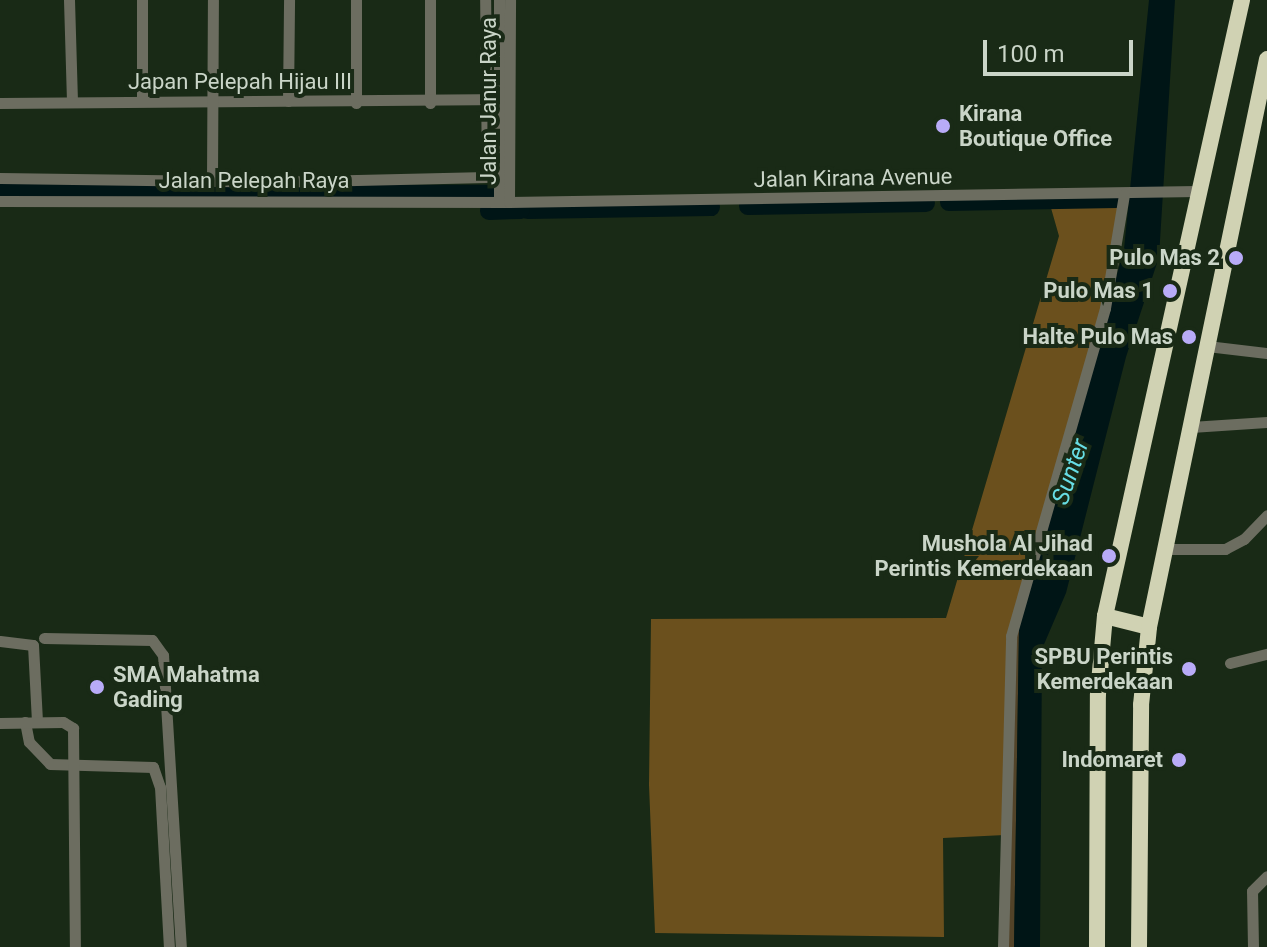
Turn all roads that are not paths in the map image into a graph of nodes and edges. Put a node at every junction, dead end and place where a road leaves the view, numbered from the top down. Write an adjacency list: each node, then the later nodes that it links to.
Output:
1 (69, 0): 15 (street)
2 (142, 0): 12 (street)
3 (213, 0): 13 (street)
4 (289, 0): 14 (street)
5 (356, 0): 17 (street)
6 (430, 0): 18 (street)
7 (485, 0): 19 (street)
8 (499, 0): 19 (street, Jalan Janur Raya)
9 (510, 0): 19 (street, Jalan Janur Raya)
10 (1242, 0): 22 (highway)
11 (1267, 59): 26 (highway)
12 (142, 101): 13 (street, Japan Pelepah Hijau III); 15 (street, Japan Pelepah Hijau III)
13 (214, 101): 14 (street, Japan Pelepah Hijau III); 21 (street)
14 (288, 101): 17 (street, Japan Pelepah Hijau III)
15 (72, 102): 16 (street, Japan Pelepah Hijau III)
16 (0, 103)
17 (356, 103): 18 (street, Japan Pelepah Hijau III)
18 (430, 103): 19 (street, Japan Pelepah Hijau III)
19 (497, 103): 21 (street, Jalan Pelepah Raya); 25 (street, Jalan Janur Raya)
20 (0, 178): 21 (street, Jalan Pelepah Raya)
21 (212, 179)
22 (1197, 191): 23 (street, Jalan Kirana Avenue); 32 (highway)
23 (1126, 195): 25 (street, Jalan Kirana Avenue); 45 (street)
24 (0, 201): 25 (street, Jalan Pelepah Raya)
25 (504, 202)
26 (1207, 346): 27 (street); 29 (highway)
27 (1267, 353)
28 (1267, 422): 29 (street)
29 (1191, 427): 31 (highway)
30 (1267, 515): 31 (street)
31 (1167, 549): 33 (highway)
32 (1105, 616): 33 (highway); 46 (highway)
33 (1149, 627): 47 (highway)
34 (44, 638): 44 (street)
35 (0, 641): 38 (street)
36 (1267, 654): 37 (street)
37 (1230, 663)
38 (31, 722): 39 (street); 40 (street); 40 (street)
39 (0, 723)
40 (77, 764): 42 (street); 43 (street)
41 (1267, 876): 48 (street)
42 (75, 947)
43 (169, 947)
44 (181, 947)
45 (1003, 947)
46 (1097, 947)
47 (1139, 947)
48 (1253, 947)

